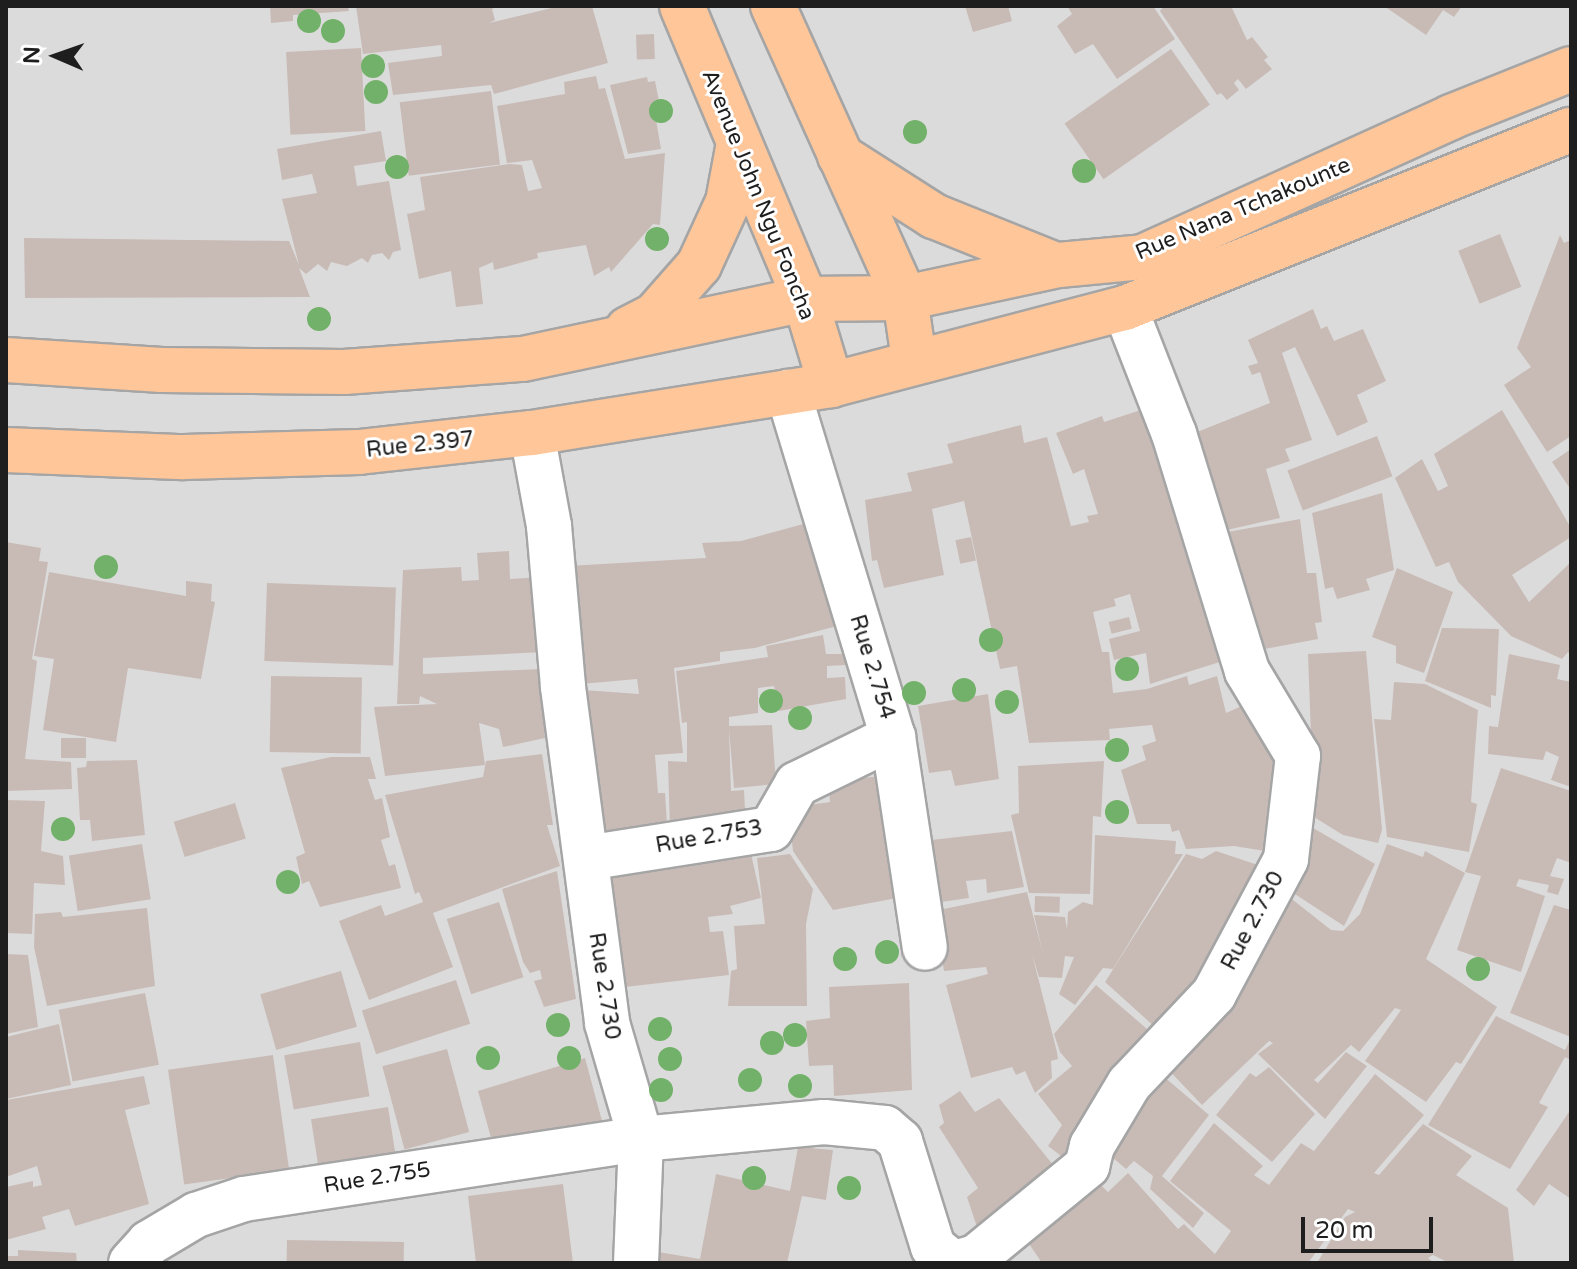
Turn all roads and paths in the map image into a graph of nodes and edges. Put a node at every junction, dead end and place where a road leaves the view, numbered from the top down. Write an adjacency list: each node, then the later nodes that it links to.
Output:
1 (682, 6): 5 (main road, Avenue John Ngu Foncha)
2 (773, 6): 6 (main road)
3 (1571, 69): 7 (main road, Rue Nana Tchakounte)
4 (1571, 130): 10 (main road, Rue Nana Tchakounte)
5 (738, 148): 9 (main road, Avenue John Ngu Foncha); 11 (main road)
6 (836, 153): 7 (main road); 8 (main road)
7 (1059, 265): 8 (main road, Rue Nana Tchakounte)
8 (905, 298): 9 (main road, Rue Nana Tchakounte); 13 (main road)
9 (805, 299): 11 (main road); 14 (main road, Avenue John Ngu Foncha)
10 (1125, 308): 13 (main road, Rue Nana Tchakounte); 24 (street, Rue 2.730)
11 (604, 342): 12 (main road)
12 (6, 360)
13 (914, 360): 14 (main road, Rue Nana Tchakounte)
14 (831, 385): 15 (main road, Rue 2.397)
15 (788, 392): 16 (main road, Rue 2.397); 18 (street, Rue 2.754)
16 (532, 433): 17 (main road, Rue 2.397); 19 (street, Rue 2.730)
17 (6, 450)
18 (893, 737): 19 (street, Rue 2.753); 20 (street, Rue 2.754)
19 (586, 858): 21 (street, Rue 2.730)
20 (925, 948)
21 (641, 1139): 22 (street, Rue 2.755); 23 (street); 24 (street, Rue 2.730)
22 (131, 1263)
23 (636, 1263)
24 (954, 1263)

